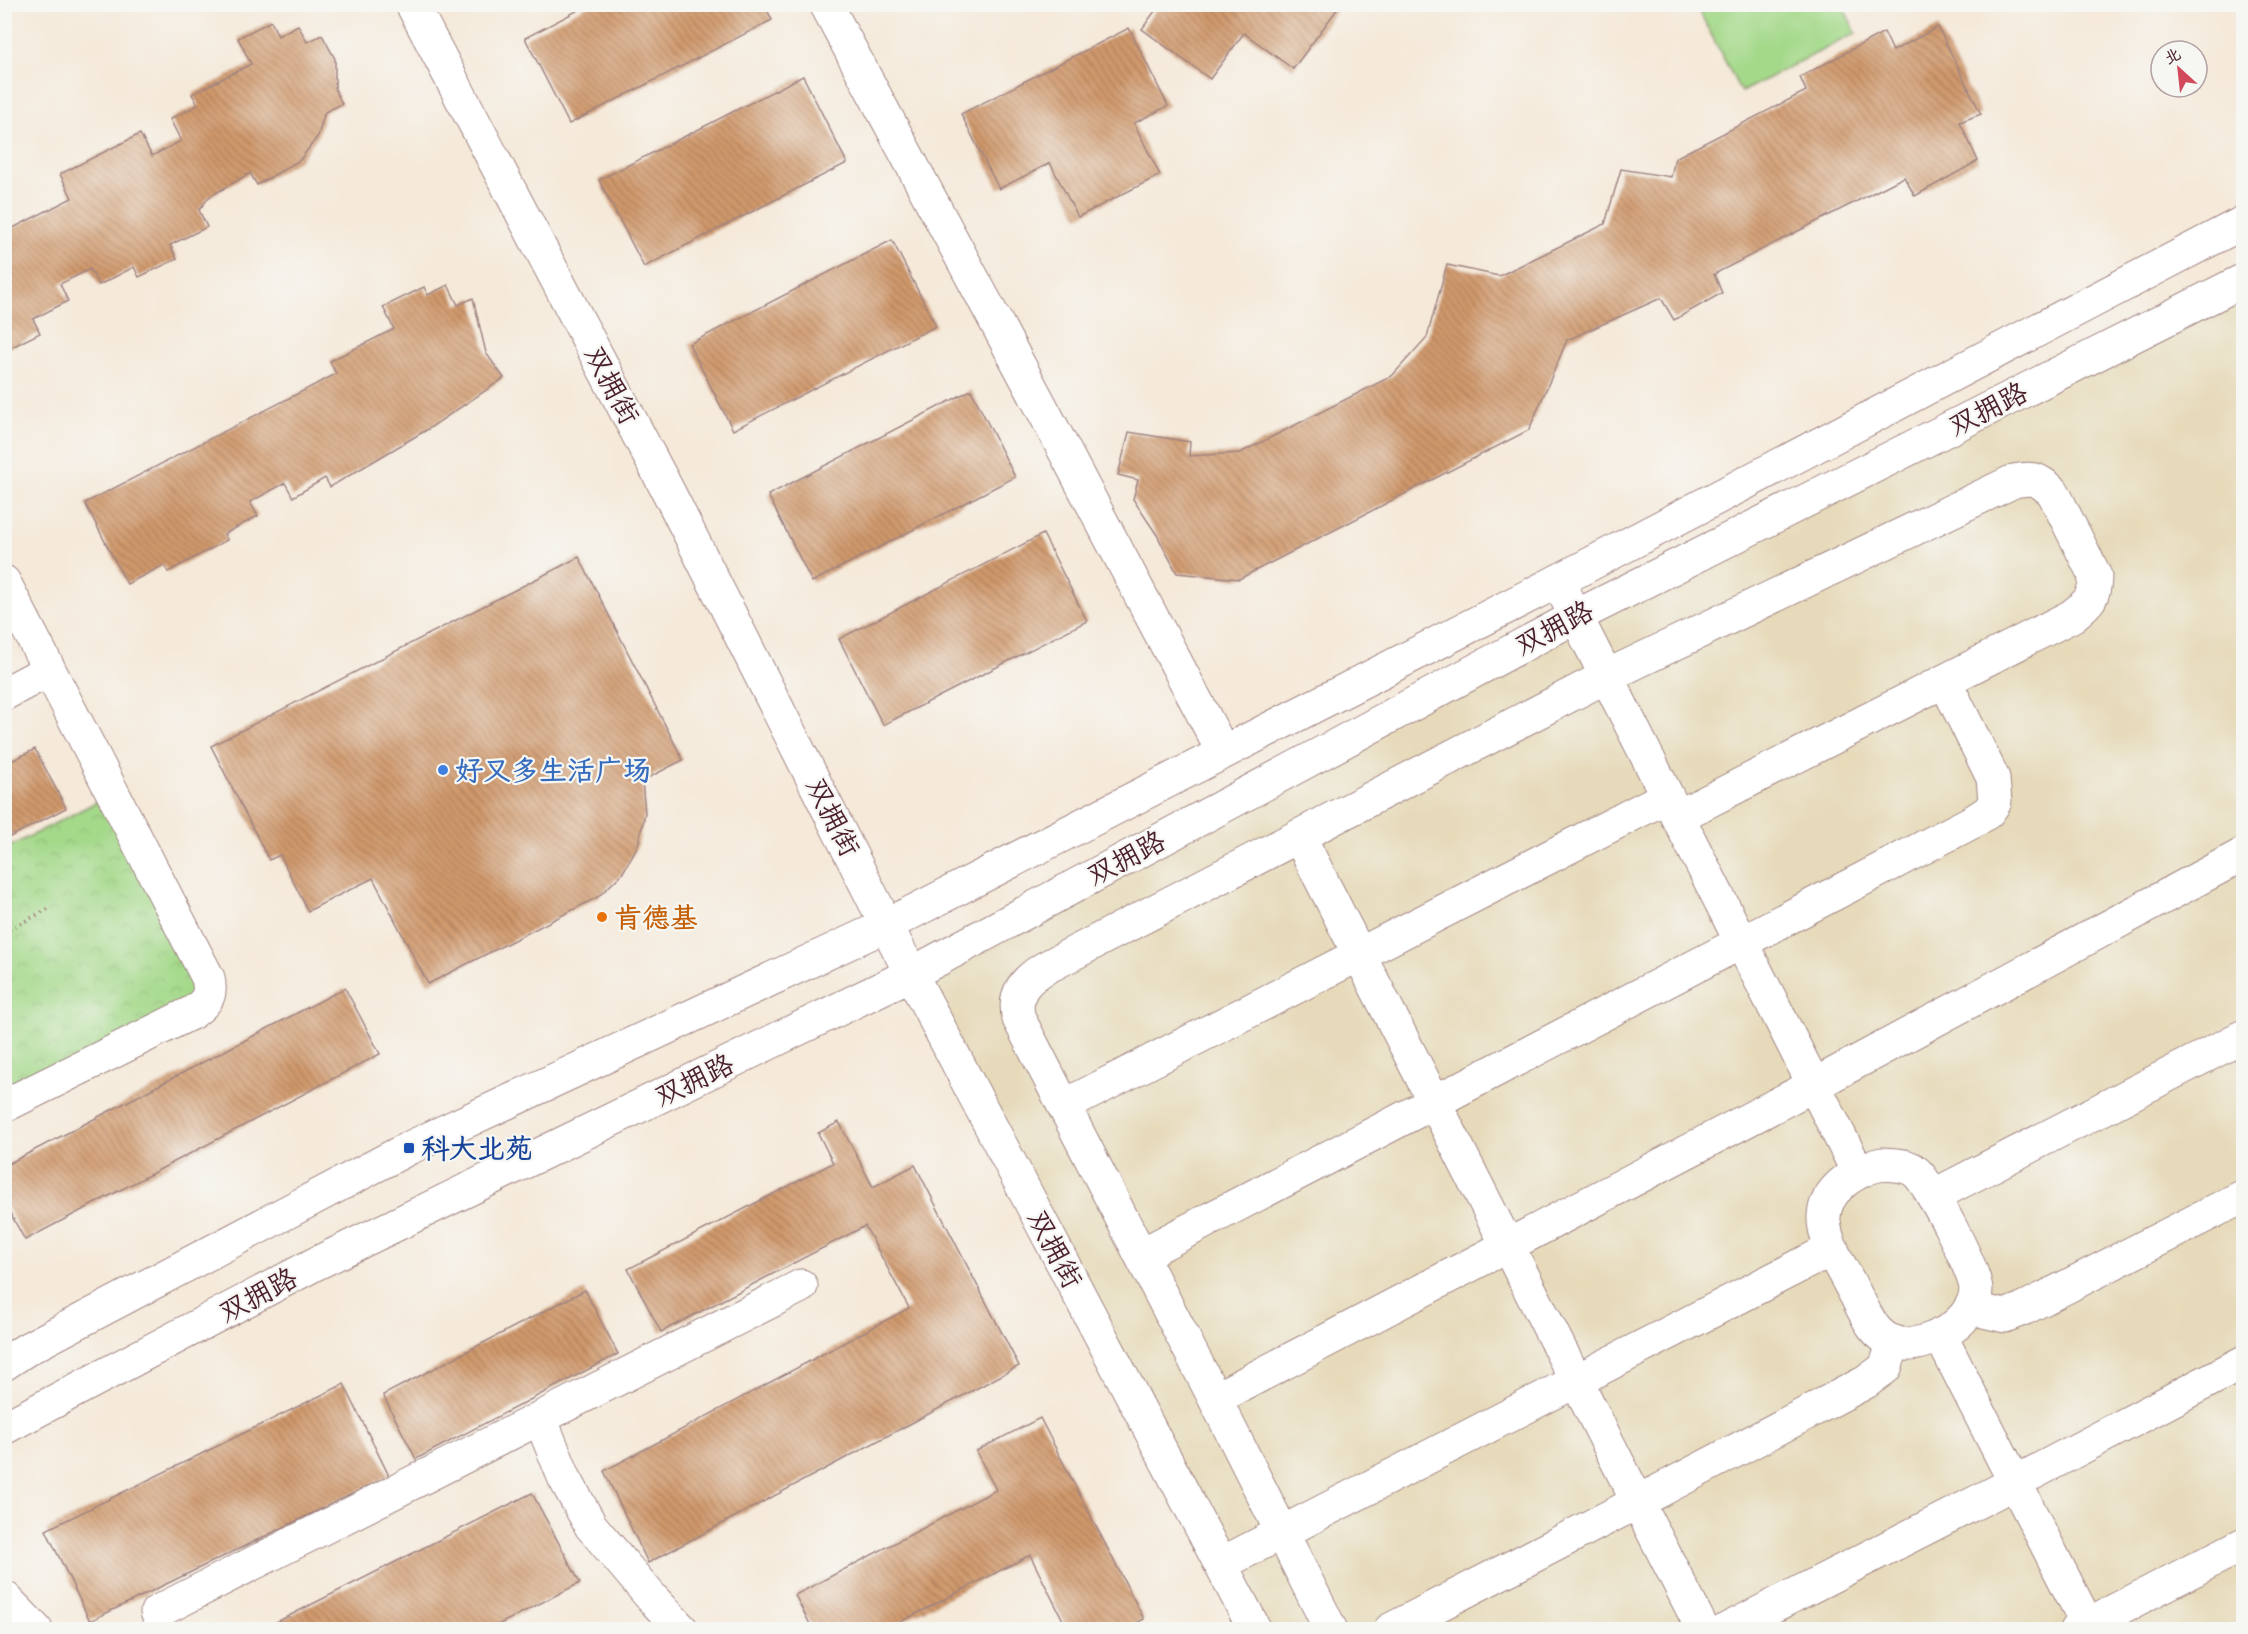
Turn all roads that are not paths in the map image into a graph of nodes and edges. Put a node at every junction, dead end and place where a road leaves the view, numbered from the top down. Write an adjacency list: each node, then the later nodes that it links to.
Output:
1 (412, 4): 16 (street, 双拥街)
2 (826, 4): 12 (street)
3 (2244, 222): 5 (street, 双拥路)
4 (2244, 280): 7 (street, 双拥路)
5 (1558, 581): 7 (street); 12 (street, 双拥路)
6 (4, 582): 8 (street)
7 (1575, 617): 9 (street); 19 (street, 双拥路)
8 (49, 670): 11 (street); 23 (street)
9 (1605, 677): 10 (street); 13 (street); 14 (street)
10 (1945, 681): 13 (street); 17 (street)
11 (4, 694)
12 (1223, 752): 16 (street, 双拥路)
13 (1672, 807): 17 (street); 18 (street)
14 (1299, 836): 18 (street); 24 (street)
15 (2244, 854): 21 (street)
16 (887, 925): 19 (street, 双拥街); 36 (street, 双拥路)
17 (1741, 942): 21 (street); 22 (street)
18 (1359, 954): 22 (street); 24 (street)
19 (910, 974): 40 (street, 双拥路); 45 (street, 双拥街)
20 (2244, 1035): 26 (street)
21 (1814, 1085): 25 (street); 28 (street)
22 (1434, 1102): 28 (street); 30 (street)
23 (4, 1106)
24 (1064, 1106): 30 (street)
25 (1858, 1172): 26 (street); 29 (street)
26 (1933, 1196): 32 (street)
27 (2244, 1196): 32 (street)
28 (1508, 1246): 37 (street); 38 (street)
29 (1832, 1249): 34 (street); 37 (street)
30 (1141, 1255): 38 (street)
31 (801, 1286): 39 (street)
32 (1970, 1308): 33 (street)
33 (1940, 1335): 34 (street); 41 (street)
34 (1894, 1342): 42 (street)
35 (2244, 1362): 41 (street)
36 (4, 1364)
37 (1577, 1381): 42 (street); 43 (street)
38 (1215, 1399): 43 (street)
39 (540, 1419): 47 (street); 50 (street)
40 (4, 1428)
41 (2016, 1482): 48 (street); 55 (street)
42 (1638, 1502): 53 (street); 54 (street)
43 (1281, 1534): 45 (street); 52 (street)
44 (2244, 1544): 48 (street)
45 (1221, 1564): 51 (street, 双拥街)
46 (4, 1597): 49 (street)
47 (157, 1612)
48 (2082, 1627)
49 (36, 1629)
50 (682, 1629)
51 (1255, 1629)
52 (1331, 1629)
53 (1390, 1629)
54 (1703, 1629)
55 (1726, 1629)

